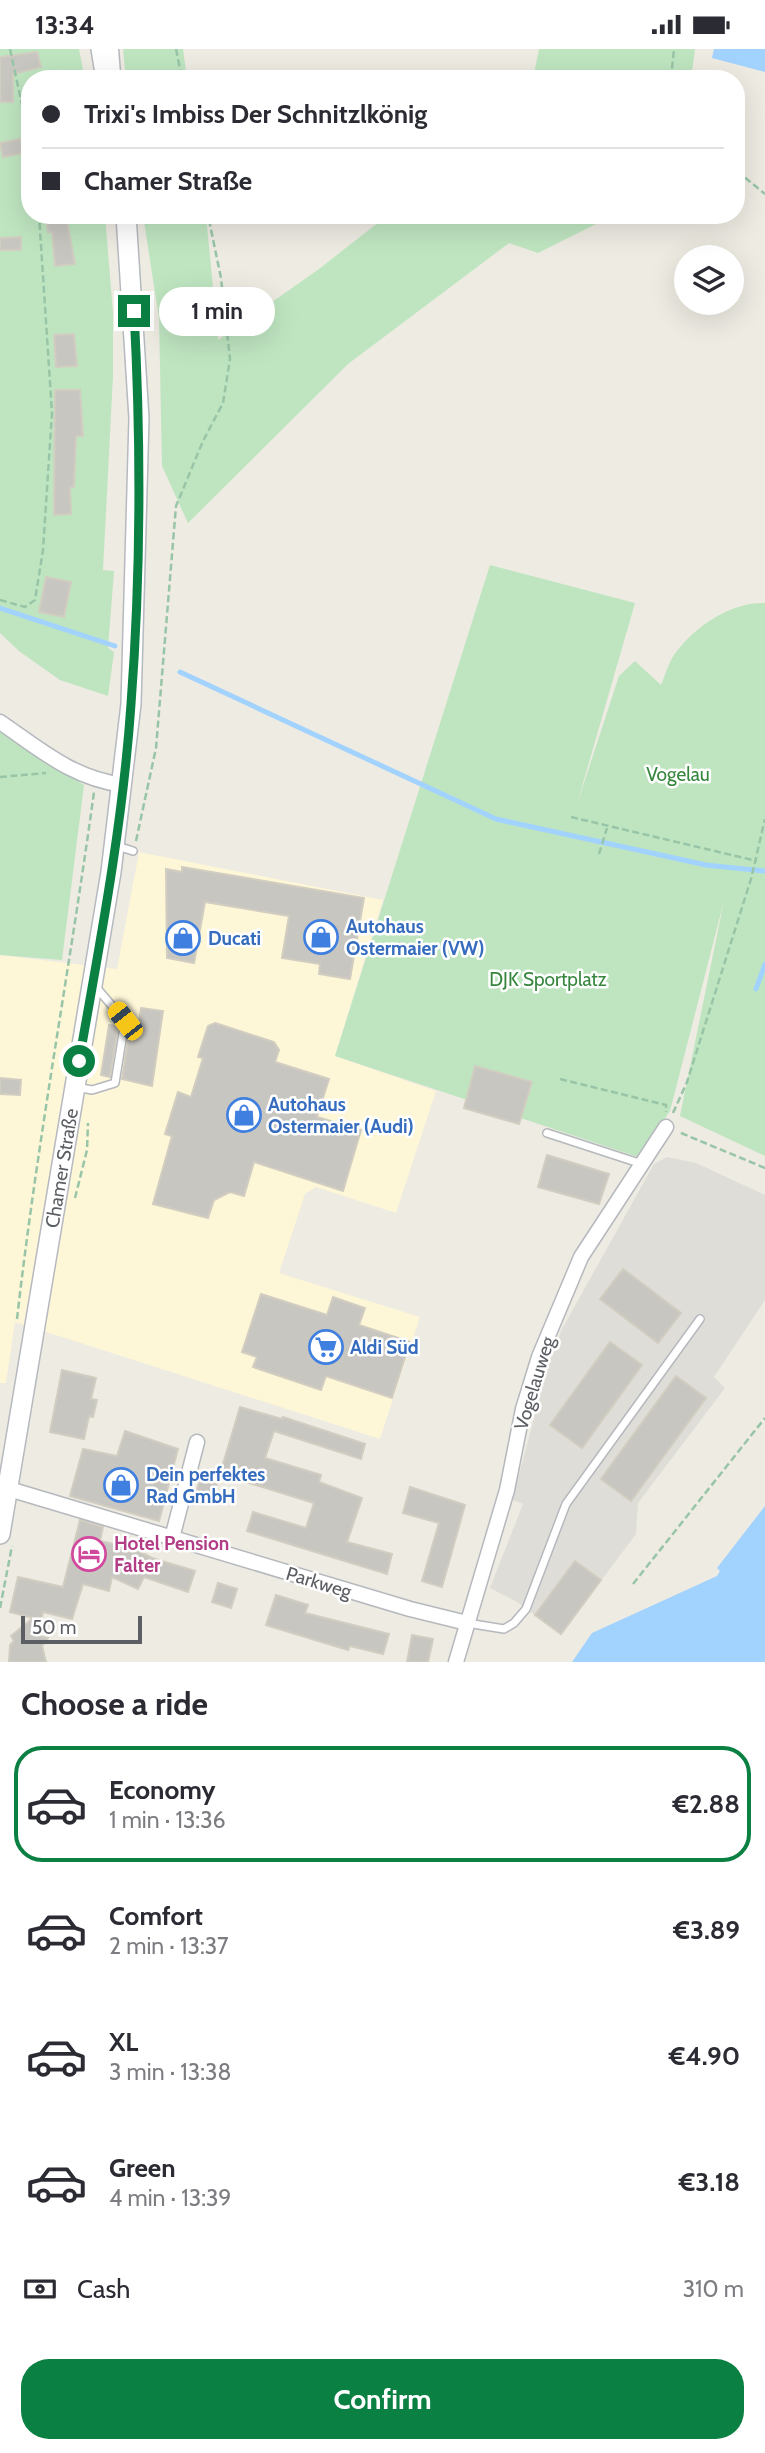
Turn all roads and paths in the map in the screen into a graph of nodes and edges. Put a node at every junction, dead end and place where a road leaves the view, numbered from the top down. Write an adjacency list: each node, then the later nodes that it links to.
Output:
1 (10, 49): 10 (path)
2 (101, 49): 6 (main road)
3 (111, 49): 7 (street)
4 (176, 49): 8 (path)
5 (674, 49): 9 (path)
6 (105, 70)
7 (113, 70)
8 (180, 70)
9 (672, 70)
10 (21, 100)
11 (745, 178): 12 (path)
12 (765, 194)
13 (40, 224): 16 (path)
14 (127, 224): 22 (main road, Chamer Straße)
15 (210, 224): 18 (path)
16 (0, 600)
17 (0, 722): 19 (street)
18 (159, 722)
19 (73, 771): 20 (path); 21 (street)
20 (0, 777)
21 (95, 781): 22 (street); 36 (path)
22 (123, 785): 28 (main road, Chamer Straße)
23 (571, 817): 25 (path)
24 (765, 819): 27 (path)
25 (607, 828): 26 (path); 27 (path)
26 (599, 854)
27 (757, 861): 31 (path)
28 (92, 984): 30 (main road, Chamer Straße); 30 (lane)
29 (560, 1079): 31 (path)
30 (75, 1087): 39 (main road, Chamer Straße)
31 (666, 1127): 33 (street, Vogelauweg); 34 (path)
32 (547, 1133): 33 (lane)
33 (642, 1164): 44 (street, Vogelauweg)
34 (765, 1168)
35 (700, 1319): 44 (lane)
36 (15, 1331)
37 (765, 1418): 43 (path)
38 (197, 1443): 42 (street)
39 (6, 1458): 40 (main road, Chamer Straße)
40 (9, 1489): 41 (main road, Chamer Straße); 42 (street, Parkweg)
41 (0, 1534)
42 (172, 1538): 44 (street, Parkweg)
43 (633, 1584)
44 (467, 1623): 45 (street, Vogelauweg)
45 (456, 1662)

